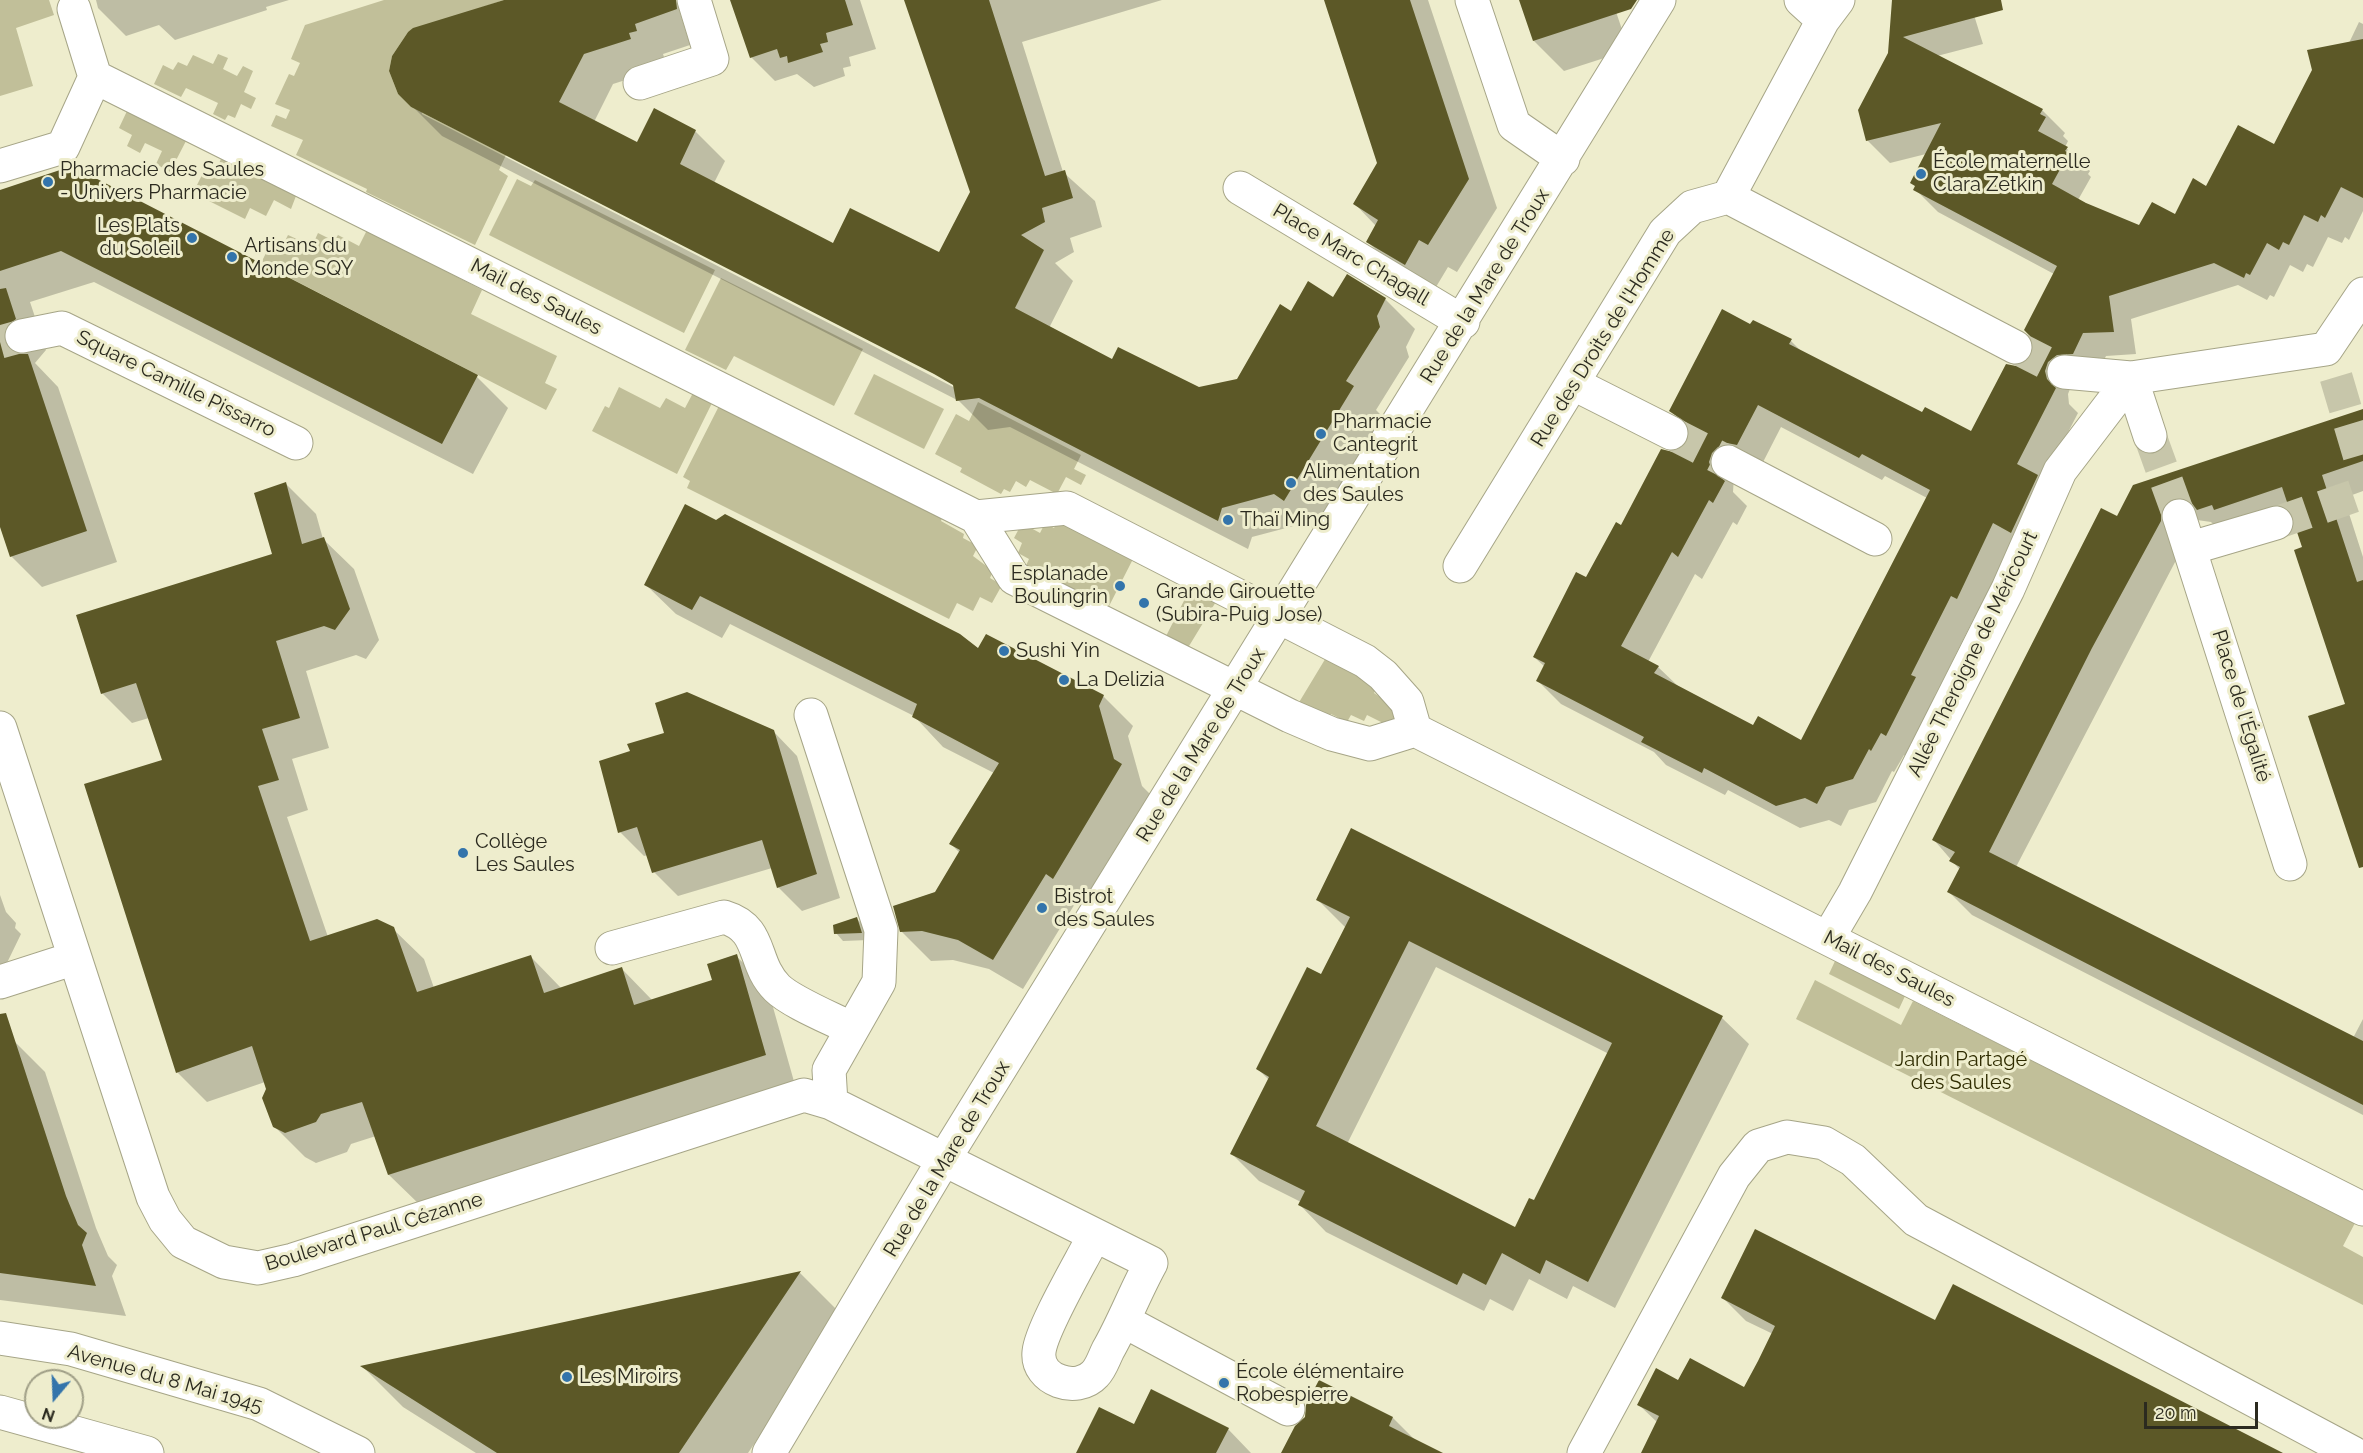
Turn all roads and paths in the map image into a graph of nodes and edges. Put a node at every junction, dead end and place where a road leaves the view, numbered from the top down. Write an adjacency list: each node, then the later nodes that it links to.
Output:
1 (694, 0): 7 (street)
2 (1472, 0): 8 (street)
3 (1661, 3): 8 (street, Rue de la Mare de Troux)
4 (1821, 7): 11 (street)
5 (74, 9): 6 (street)
6 (95, 77): 9 (street); 24 (street, Mail des Saules)
7 (640, 83)
8 (1563, 159): 13 (street, Rue de la Mare de Troux)
9 (0, 166)
10 (1240, 188): 13 (street, Place Marc Chagall)
11 (1728, 197): 15 (street); 18 (street, Rue des Droits de l'Homme)
12 (2363, 294): 17 (street)
13 (1463, 322): 29 (street, Rue de la Mare de Troux)
14 (22, 336): 21 (street, Square Camille Pissarro)
15 (2015, 347)
16 (2064, 372): 17 (street)
17 (2131, 378): 20 (street); 35 (street, Allée Theroigne de Méricourt)
18 (1575, 384): 19 (street); 28 (street, Rue des Droits de l'Homme)
19 (1671, 433)
20 (2150, 436)
21 (296, 443)
22 (1728, 462): 26 (street)
23 (2179, 516): 27 (street)
24 (976, 517): 29 (street); 30 (street)
25 (2276, 523): 27 (street)
26 (1875, 539)
27 (2191, 548): 34 (street, Place de l'Égalité)
28 (1460, 566)
29 (1281, 617): 30 (street, Rue de la Mare de Troux); 33 (street)
30 (1236, 689): 33 (street); 41 (street, Rue de la Mare de Troux)
31 (811, 716): 39 (street)
32 (0, 728): 37 (street, Boulevard Paul Cézanne)
33 (1415, 730): 35 (street, Mail des Saules)
34 (2290, 864)
35 (1828, 938): 42 (street, Mail des Saules)
36 (612, 948): 39 (street)
37 (75, 958): 38 (street); 40 (street, Boulevard Paul Cézanne)
38 (0, 982)
39 (852, 1029): 40 (street)
40 (831, 1103): 41 (street, Boulevard Paul Cézanne)
41 (943, 1161): 43 (street, Boulevard Paul Cézanne); 51 (street, Rue de la Mare de Troux)
42 (2363, 1209)
43 (1094, 1236): 44 (street, Boulevard Paul Cézanne); 44 (street)
44 (1125, 1321): 46 (street)
45 (0, 1338): 50 (street, Avenue du 8 Mai 1945)
46 (1288, 1408)
47 (0, 1412): 49 (street)
48 (1585, 1451): 52 (street)
49 (147, 1453)
50 (358, 1453)
51 (769, 1453)
52 (2353, 1453)

